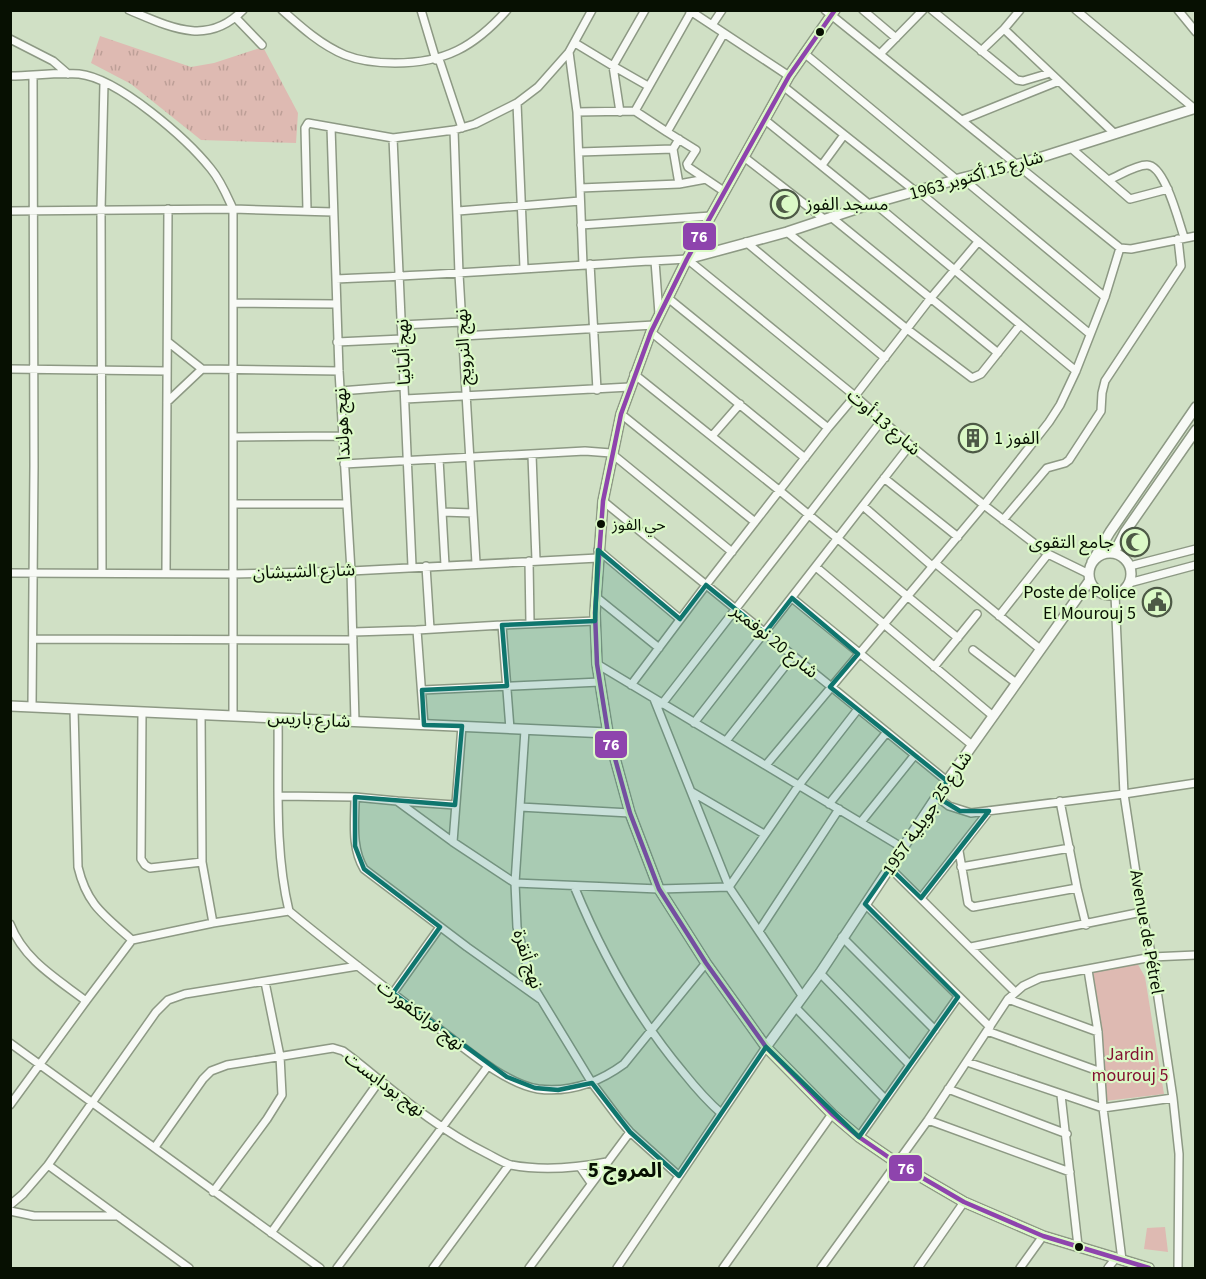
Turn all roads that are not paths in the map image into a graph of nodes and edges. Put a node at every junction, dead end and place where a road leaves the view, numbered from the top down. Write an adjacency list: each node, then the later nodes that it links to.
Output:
1 (129, 10): 17 (street)
2 (243, 10): 17 (street)
3 (282, 10): 30 (street)
4 (421, 10): 30 (street)
5 (507, 10): 30 (street)
6 (591, 10): 24 (street)
7 (645, 10): 31 (street)
8 (722, 10): 18 (street)
9 (863, 10): 22 (street)
10 (923, 10): 22 (street)
11 (932, 10): 26 (street)
12 (1020, 10): 19 (street)
13 (1076, 10): 42 (street)
14 (1178, 10): 20 (street)
15 (690, 11): 18 (street); 39 (street)
16 (830, 12): 28 (street); 29 (street)
17 (236, 18): 25 (street)
18 (712, 26): 21 (street)
19 (1004, 29): 26 (street); 32 (street)
20 (1196, 32)
21 (724, 33): 34 (street); 51 (street)
22 (896, 38): 29 (street)
23 (10, 39): 33 (street)
24 (575, 43): 27 (street); 31 (street)
25 (262, 45)
26 (981, 51): 32 (street)
27 (569, 52): 41 (street); 44 (street)
28 (804, 53): 34 (street); 62 (street)
29 (880, 53): 47 (street)
30 (438, 59): 49 (street)
31 (613, 66): 39 (street); 45 (street)
32 (1050, 73): 37 (street)
33 (68, 74): 36 (street); 38 (street)
34 (789, 75): 40 (street)
35 (10, 76): 36 (street)
36 (33, 76): 78 (street)
37 (1059, 81): 47 (street); 52 (street)
38 (104, 83): 74 (street); 75 (street)
39 (648, 86): 43 (street)
40 (783, 86): 46 (street); 53 (street)
41 (517, 103): 49 (street); 72 (street)
42 (1195, 109): 52 (street, شارع 15 أكتوبر 1963)
43 (635, 111): 45 (street); 51 (street)
44 (577, 112): 45 (street); 58 (street)
45 (620, 112)
46 (765, 120): 59 (street); 61 (street)
47 (962, 120): 60 (street)
48 (331, 127): 54 (street); 76 (street); 80 (street, نهج هولندا)
49 (462, 128): 50 (street)
50 (454, 130): 54 (street); 79 (street, نهج النرويج)
51 (667, 132): 55 (street)
52 (1115, 134): 56 (street, شارع 15 أكتوبر 1963)
53 (844, 135): 61 (street); 68 (street)
54 (393, 138): 96 (street, نهج ألبانيا)
55 (679, 139): 57 (street); 63 (street)
56 (1071, 148): 60 (street, شارع 15 أكتوبر 1963); 64 (street)
57 (674, 149): 58 (street); 65 (street)
58 (579, 152): 66 (street)
59 (744, 157): 69 (street); 82 (street)
60 (1016, 164): 62 (street, شارع 15 أكتوبر 1963); 89 (street)
61 (822, 165): 71 (street)
62 (959, 178): 68 (street, شارع 15 أكتوبر 1963); 98 (street)
63 (706, 179): 65 (street); 69 (street)
64 (1108, 180): 67 (street); 67 (street)
65 (679, 184): 66 (street)
66 (580, 188): 70 (street)
67 (1168, 189): 86 (street)
68 (916, 191): 71 (street, شارع 15 أكتوبر 1963); 88 (street)
69 (725, 192): 81 (street)
70 (580, 201): 72 (street); 83 (street)
71 (872, 204): 82 (street, شارع 15 أكتوبر 1963); 94 (street)
72 (521, 205): 79 (street); 93 (street)
73 (168, 209): 74 (street); 75 (street); 113 (street)
74 (233, 209): 76 (street); 101 (street)
75 (100, 210): 78 (street); 118 (street)
76 (307, 210): 80 (street)
77 (10, 211): 78 (street)
78 (34, 211): 120 (street)
79 (458, 211): 95 (street, نهج النرويج)
80 (333, 212): 97 (street, نهج هولندا)
81 (711, 216): 83 (street); 90 (street)
82 (827, 218): 84 (street, شارع 15 أكتوبر 1963); 100 (street)
83 (581, 225): 92 (street)
84 (787, 232): 87 (street, شارع 15 أكتوبر 1963); 108 (street)
85 (1196, 236): 86 (street)
86 (1181, 238): 89 (street); 161 (street)
87 (746, 242): 90 (street, شارع 15 أكتوبر 1963); 116 (street)
88 (978, 242): 94 (street); 110 (street)
89 (1120, 248): 98 (street)
90 (687, 259): 91 (street); 99 (street); 131 (street, شارع 13 أوت)
91 (655, 261): 92 (street); 103 (street)
92 (586, 264): 93 (street); 109 (street)
93 (524, 268): 95 (street)
94 (956, 270): 100 (street); 106 (street)
95 (459, 274): 96 (street); 104 (street, نهج النرويج)
96 (400, 277): 97 (street); 105 (street, نهج ألبانيا)
97 (336, 279): 102 (street, نهج هولندا)
98 (1105, 297): 110 (street)
99 (668, 298): 103 (street); 138 (street)
100 (930, 299): 108 (street); 115 (street)
101 (234, 303): 102 (street); 121 (street)
102 (336, 304): 114 (street, نهج هولندا)
103 (659, 314): 107 (street)
104 (462, 322): 105 (street); 111 (street, نهج النرويج)
105 (401, 325): 112 (street, نهج ألبانيا)
106 (1020, 325): 115 (street); 124 (street)
107 (652, 328): 109 (street); 125 (street); 134 (street)
108 (907, 329): 115 (street); 116 (street)
109 (594, 330): 111 (street); 128 (street)
110 (1090, 334): 124 (street)
111 (463, 336): 130 (street, نهج النرويج)
112 (402, 339): 114 (street); 126 (street, نهج ألبانيا)
113 (168, 342): 119 (street); 122 (street)
114 (338, 342): 123 (street, نهج هولندا)
115 (998, 353)
116 (885, 358): 131 (street)
117 (10, 369): 120 (street)
118 (100, 369): 120 (street); 122 (street); 184 (street)
119 (202, 369): 121 (street); 133 (street)
120 (34, 370): 183 (street)
121 (233, 370): 123 (street); 142 (street)
122 (167, 371): 133 (street)
123 (339, 371): 129 (street, نهج هولندا)
124 (1076, 371): 156 (street)
125 (634, 374): 127 (street); 141 (street)
126 (404, 386): 129 (street); 132 (street, نهج ألبانيا)
127 (630, 387): 128 (street); 136 (street)
128 (597, 390): 130 (street)
129 (340, 391): 140 (street, نهج هولندا)
130 (466, 396): 132 (street); 146 (street, نهج النرويج)
131 (855, 396): 137 (street, شارع 13 أوت); 138 (street)
132 (405, 399): 149 (street, نهج ألبانيا)
133 (167, 402): 181 (street)
134 (740, 404): 141 (street); 147 (street)
135 (1196, 407): 171 (street)
136 (621, 414): 144 (street); 162 (street)
137 (882, 420): 143 (street, شارع 13 أوت); 160 (street)
138 (828, 428): 147 (street)
139 (1196, 430): 167 (street)
140 (342, 436): 142 (street); 150 (street, نهج هولندا)
141 (712, 436): 152 (street)
142 (233, 437): 154 (street)
143 (910, 445): 151 (street); 156 (street, شارع 13 أوت)
144 (612, 453): 145 (street); 153 (street); 166 (street)
145 (532, 454): 146 (street); 170 (street)
146 (470, 458): 148 (street); 159 (street, نهج النرويج)
147 (805, 458): 152 (street)
148 (439, 459): 149 (street); 158 (street)
149 (408, 460): 150 (street); 176 (street, نهج ألبانيا)
150 (344, 464): 155 (street, نهج هولندا)
151 (884, 478): 157 (street); 163 (street)
152 (780, 491): 160 (street); 162 (street)
153 (603, 501): 168 (street); 188 (street, شارع 20 نوفمبر)
154 (233, 504): 155 (street); 185 (street)
155 (347, 504): 180 (street, نهج هولندا)
156 (984, 505): 161 (street, شارع 13 أوت); 163 (street)
157 (863, 506): 164 (street); 174 (street)
158 (442, 512): 159 (street); 173 (street)
159 (473, 513): 172 (street, نهج النرويج)
160 (810, 516): 164 (street); 193 (street)
161 (1003, 520): 169 (street, شارع 13 أوت)
162 (755, 522): 166 (street)
163 (957, 537): 174 (street)
164 (837, 540): 179 (street); 190 (street)
165 (1196, 549): 178 (street)
166 (732, 552): 188 (street)
167 (1114, 553): 171 (street); 178 (street)
168 (598, 554): 170 (street, شارع الشيشان); 191 (street); 196 (street)
169 (1048, 554): 186 (street, شارع 13 أوت); 195 (street)
170 (533, 560): 172 (street, شارع الشيشان); 198 (street)
171 (1092, 562): 186 (street)
172 (476, 564): 173 (street, شارع الشيشان)
173 (445, 565): 177 (street, شارع الشيشان)
174 (934, 565): 190 (street); 195 (street)
175 (1196, 565): 187 (street)
176 (412, 566): 177 (street, شارع الشيشان); 180 (street, شارع الشيشان)
177 (426, 566): 201 (street)
178 (1130, 566): 187 (street)
179 (816, 567): 192 (street); 199 (street)
180 (351, 571): 185 (street, شارع الشيشان); 204 (street, نهج هولندا)
181 (166, 572): 184 (street, شارع الشيشان); 185 (street, شارع الشيشان)
182 (10, 573): 183 (street, شارع الشيشان)
183 (33, 573): 184 (street, شارع الشيشان); 206 (street)
184 (102, 573)
185 (233, 573): 207 (street)
186 (1089, 577): 189 (street); 209 (street, شارع 25 جويلية 1957)
187 (1129, 583): 189 (street)
188 (706, 585): 193 (street, شارع 20 نوفمبر); 196 (street)
189 (1115, 595): 248 (street, Avenue de Pétrel)
190 (907, 596): 199 (street); 205 (street)
191 (596, 597): 197 (street); 208 (street)
192 (792, 598): 203 (street); 211 (street)
193 (737, 610): 203 (street, شارع 20 نوفمبر); 222 (street)
194 (977, 614): 205 (street)
195 (999, 616): 209 (street)
196 (680, 619): 208 (street)
197 (595, 621): 198 (street); 213 (street)
198 (530, 623): 200 (street)
199 (883, 624): 211 (street); 214 (street)
200 (502, 625): 201 (street); 218 (street)
201 (430, 629): 202 (street)
202 (417, 630): 204 (street); 220 (street)
203 (765, 633): 212 (street, شارع 20 نوفمبر); 233 (street)
204 (353, 636): 207 (street); 232 (street, نهج هولندا)
205 (958, 638): 214 (street)
206 (34, 639): 207 (street); 224 (street)
207 (232, 640): 229 (street)
208 (659, 648): 217 (street)
209 (1040, 649): 216 (street, شارع 25 جويلية 1957)
210 (973, 650): 216 (street)
211 (858, 654): 219 (street); 241 (street)
212 (793, 656): 219 (street, شارع 20 نوفمبر); 240 (street)
213 (597, 664): 215 (street); 217 (street)
214 (934, 667): 230 (street)
215 (600, 682): 218 (street); 239 (street)
216 (1016, 683): 230 (street, شارع 25 جويلية 1957)
217 (631, 685): 221 (street)
218 (507, 686): 220 (street); 236 (street)
219 (830, 687): 226 (street, شارع 20 نوفمبر); 243 (street)
220 (422, 690): 234 (street)
221 (654, 699): 222 (street); 247 (street)
222 (662, 704): 233 (street)
223 (10, 706): 224 (street, شارع باريس)
224 (32, 706): 225 (street, شارع باريس)
225 (74, 709): 227 (street, شارع باريس); 284 (street)
226 (858, 709): 238 (street, شارع 20 نوفمبر); 246 (street)
227 (142, 713): 228 (street, شارع باريس); 266 (street)
228 (201, 714): 229 (street, شارع باريس); 266 (street)
229 (233, 715): 231 (street, شارع باريس)
230 (993, 716): 241 (street, شارع 25 جويلية 1957)
231 (278, 718): 232 (street, شارع باريس); 249 (street)
232 (355, 722): 234 (street, شارع باريس)
233 (694, 723): 240 (street)
234 (424, 725): 235 (street, شارع باريس)
235 (462, 726): 236 (street, شارع باريس); 255 (street)
236 (510, 729): 237 (street, شارع باريس)
237 (525, 730): 239 (street, شارع باريس); 256 (street, نهج أنقرة)
238 (887, 732): 242 (street, شارع 20 نوفمبر); 254 (street)
239 (609, 733): 259 (street)
240 (726, 741): 243 (street)
241 (972, 745): 244 (street, شارع 25 جويلية 1957)
242 (914, 756): 244 (street, شارع 20 نوفمبر); 260 (street)
243 (766, 765): 246 (street)
244 (947, 781): 251 (street, شارع 25 جويلية 1957)
245 (1196, 783): 248 (street)
246 (799, 785): 254 (street); 261 (street)
247 (692, 792): 261 (street); 271 (street)
248 (1124, 795): 253 (street); 277 (street, Avenue de Pétrel)
249 (279, 796): 250 (street); 276 (street)
250 (355, 797): 252 (street); 281 (street)
251 (937, 798): 258 (street); 263 (street, شارع 25 جويلية 1957)
252 (397, 801): 255 (street); 262 (street)
253 (1060, 801): 258 (street); 264 (street)
254 (829, 804): 257 (street)
255 (455, 805): 262 (street)
256 (520, 807): 259 (street); 269 (street, نهج أنقرة)
257 (839, 809): 260 (street); 282 (street)
258 (989, 811): 265 (street)
259 (630, 813): 273 (street)
260 (861, 822): 263 (street)
261 (764, 834): 271 (street)
262 (453, 843): 269 (street)
263 (903, 848): 268 (street, شارع 25 جويلية 1957)
264 (1070, 848): 267 (street); 272 (street)
265 (959, 851): 267 (street); 274 (street)
266 (202, 862): 278 (street)
267 (961, 867): 272 (street)
268 (890, 868): 274 (street); 275 (street, شارع 25 جويلية 1957)
269 (515, 883): 270 (street); 298 (street, نهج أنقرة)
270 (574, 886): 273 (street); 303 (street)
271 (729, 887): 273 (street); 282 (street)
272 (1077, 888): 280 (street)
273 (658, 889): 288 (street)
274 (921, 898): 285 (street)
275 (865, 904): 283 (street, شارع 25 جويلية 1957); 296 (street)
276 (289, 911): 278 (street); 289 (street, نهج فرانكفورت)
277 (1142, 912): 280 (street); 287 (street, Avenue de Pétrel)
278 (213, 923): 284 (street)
279 (10, 924): 299 (street)
280 (1086, 925): 285 (street)
281 (440, 927): 294 (street); 298 (street)
282 (759, 931): 295 (street)
283 (842, 938): 291 (street, شارع 25 جويلية 1957); 302 (street)
284 (132, 940): 299 (street)
285 (971, 947): 293 (street)
286 (1196, 955): 287 (street)
287 (1152, 957): 290 (street); 317 (street, Avenue de Pétrel)
288 (706, 963): 303 (street, نهج فرانكفورت); 306 (street)
289 (358, 966): 292 (street); 294 (street, نهج فرانكفورت)
290 (1089, 970): 293 (street); 304 (street)
291 (820, 973): 295 (street, شارع 25 جويلية 1957); 310 (street)
292 (265, 982): 307 (street); 319 (street)
293 (1015, 992): 297 (street)
294 (393, 993): 311 (street, نهج فرانكفورت)
295 (803, 997): 300 (street, شارع 25 جويلية 1957)
296 (958, 997): 301 (street); 302 (street)
297 (1008, 999): 301 (street); 304 (street)
298 (542, 1000): 314 (street, نهج أنقرة)
299 (86, 1001): 309 (street)
300 (796, 1008): 306 (street, شارع 25 جويلية 1957); 318 (street)
301 (989, 1029): 308 (street); 312 (street)
302 (935, 1030): 310 (street)
303 (651, 1032): 314 (street, نهج فرانكفورت); 322 (street)
304 (1098, 1032): 312 (street)
305 (10, 1043): 309 (street)
306 (766, 1047): 322 (street); 323 (street)
307 (280, 1056): 313 (street, نهج بودابست); 329 (street, نهج بودابست); 338 (street)
308 (966, 1062): 315 (street); 316 (street)
309 (39, 1065): 319 (street); 320 (street)
310 (910, 1065): 318 (street)
311 (488, 1066): 314 (street, نهج فرانكفورت); 325 (street)
312 (1101, 1072): 321 (street)
313 (380, 1080): 325 (street, نهج بودابست); 343 (street)
314 (592, 1083): 326 (street, نهج أنقرة)
315 (948, 1089): 324 (street); 327 (street)
316 (1061, 1095): 321 (street); 327 (street)
317 (1173, 1098): 321 (street); 360 (street, Avenue de Pétrel)
318 (885, 1099): 328 (street)
319 (93, 1103): 329 (street); 332 (street)
320 (10, 1105)
321 (1103, 1108): 346 (street)
322 (721, 1113): 336 (street)
323 (832, 1114): 328 (street); 354 (street)
324 (928, 1120): 331 (street); 335 (street)
325 (442, 1127): 333 (street, نهج بودابست); 350 (street)
326 (630, 1132): 330 (street); 336 (street, نهج أنقرة)
327 (1066, 1134): 335 (street)
328 (859, 1137): 331 (street)
329 (154, 1147): 338 (street)
330 (607, 1162): 334 (street, نهج بودابست); 337 (street)
331 (897, 1163): 339 (street); 355 (street)
332 (48, 1165): 340 (street); 342 (street)
333 (509, 1165): 334 (street, نهج بودابست); 351 (street)
334 (579, 1167): 337 (street)
335 (1070, 1172): 345 (street)
336 (679, 1176): 353 (street)
337 (591, 1183): 352 (street)
338 (213, 1192): 343 (street)
339 (964, 1202): 344 (street); 356 (street)
340 (10, 1205)
341 (10, 1211): 342 (street)
342 (118, 1216): 347 (street)
343 (271, 1233): 349 (street)
344 (1044, 1236): 345 (street); 357 (street)
345 (1078, 1246): 346 (street)
346 (1119, 1259): 358 (street); 359 (street)
347 (175, 1263): 348 (street)
348 (189, 1269)
349 (320, 1269)
350 (337, 1269)
351 (434, 1269)
352 (530, 1269)
353 (617, 1269)
354 (723, 1269)
355 (821, 1269)
356 (918, 1269)
357 (1020, 1269)
358 (1108, 1269)
359 (1149, 1269)
360 (1178, 1269)

